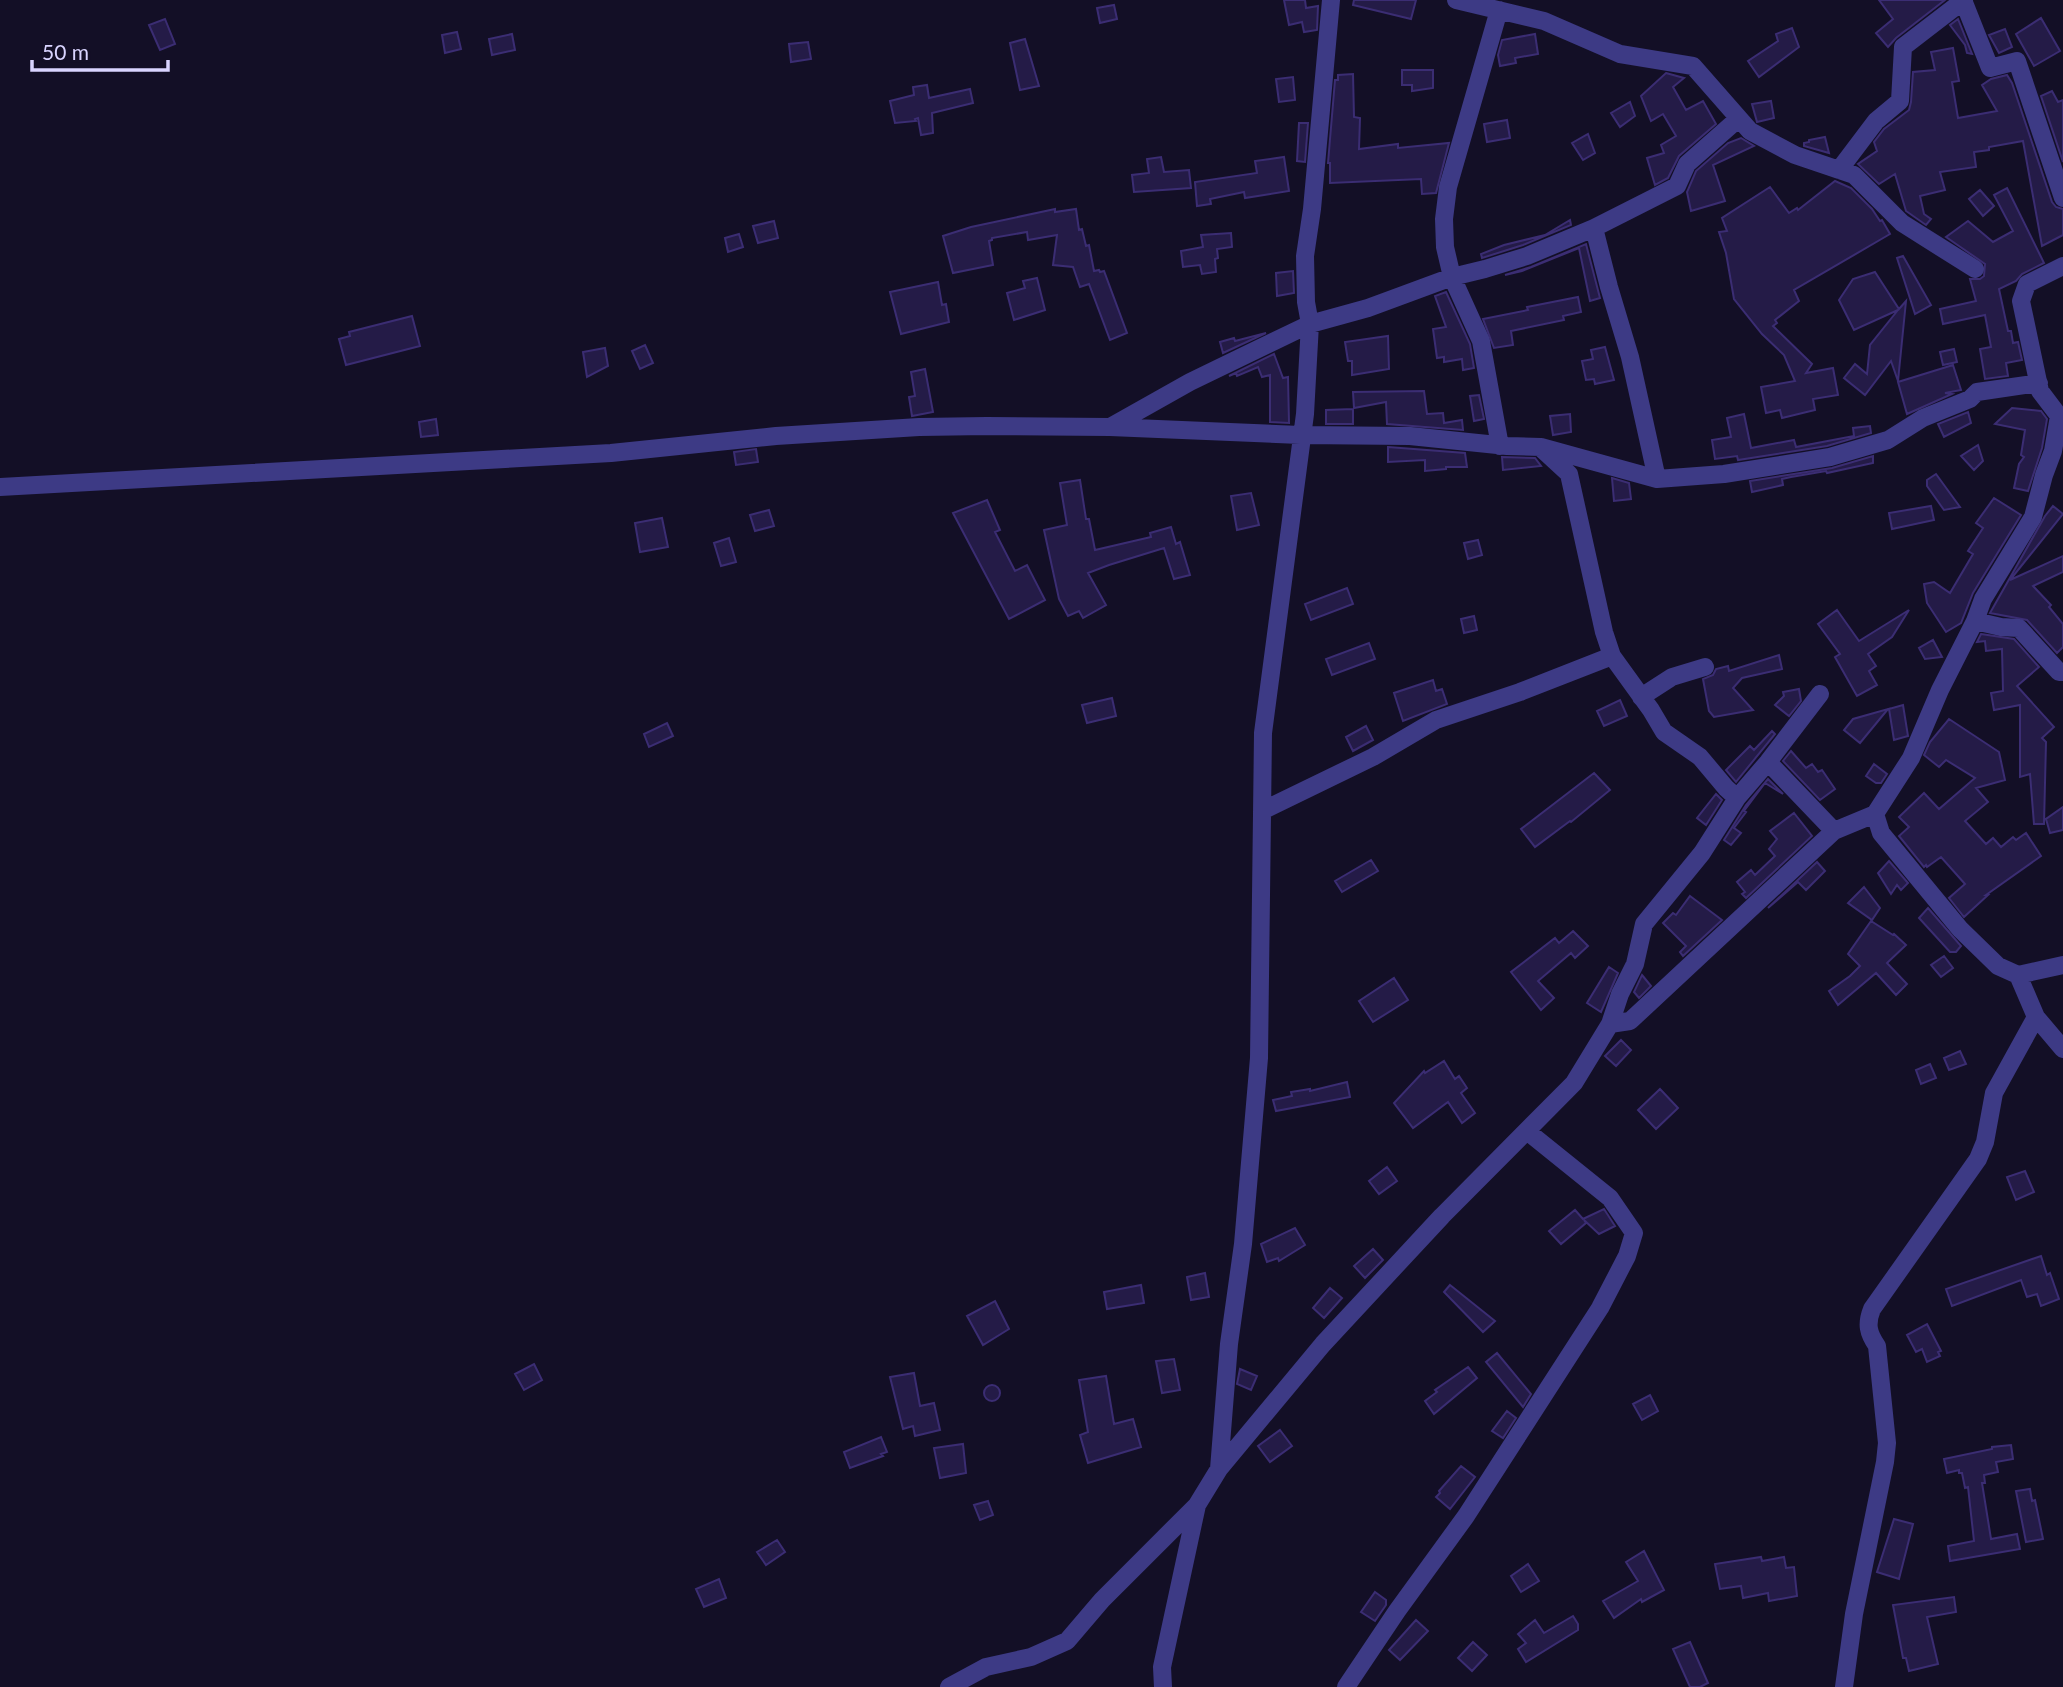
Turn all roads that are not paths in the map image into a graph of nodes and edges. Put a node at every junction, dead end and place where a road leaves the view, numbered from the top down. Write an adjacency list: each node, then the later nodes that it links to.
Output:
1 (1331, 0): 12 (street)
2 (1455, 0): 4 (street)
3 (1963, 0): 6 (street); 7 (street)
4 (1499, 10): 5 (street); 11 (street)
5 (1738, 119): 6 (street); 8 (street)
6 (1839, 170): 10 (street)
7 (2063, 198)
8 (1594, 228): 11 (street); 18 (street)
9 (2063, 266): 13 (street)
10 (1975, 269)
11 (1451, 277): 12 (street); 16 (street)
12 (1310, 324): 14 (street); 15 (street)
13 (2039, 383): 18 (street); 20 (street)
14 (1110, 427): 15 (street); 19 (street)
15 (1300, 435): 16 (street); 28 (street)
16 (1500, 446): 17 (street)
17 (1541, 447): 18 (street); 21 (street)
18 (1657, 480)
19 (0, 487)
20 (1975, 621): 23 (street); 29 (street)
21 (1612, 656): 25 (street); 28 (street)
22 (1705, 667): 25 (street)
23 (2063, 672)
24 (1820, 694): 26 (street)
25 (1641, 697): 27 (street)
26 (1769, 762): 27 (street); 30 (street)
27 (1737, 798): 34 (street)
28 (1262, 811): 37 (street)
29 (1875, 814): 30 (street); 32 (street)
30 (1834, 831): 34 (street)
31 (2063, 965): 32 (street)
32 (2018, 975): 33 (street)
33 (2036, 1017): 35 (street); 42 (street)
34 (1611, 1024): 36 (street)
35 (2063, 1049)
36 (1528, 1132): 37 (street); 41 (street)
37 (1219, 1469): 38 (street)
38 (1196, 1505): 39 (street); 40 (street)
39 (949, 1687)
40 (1163, 1687)
41 (1346, 1687)
42 (1844, 1687)

